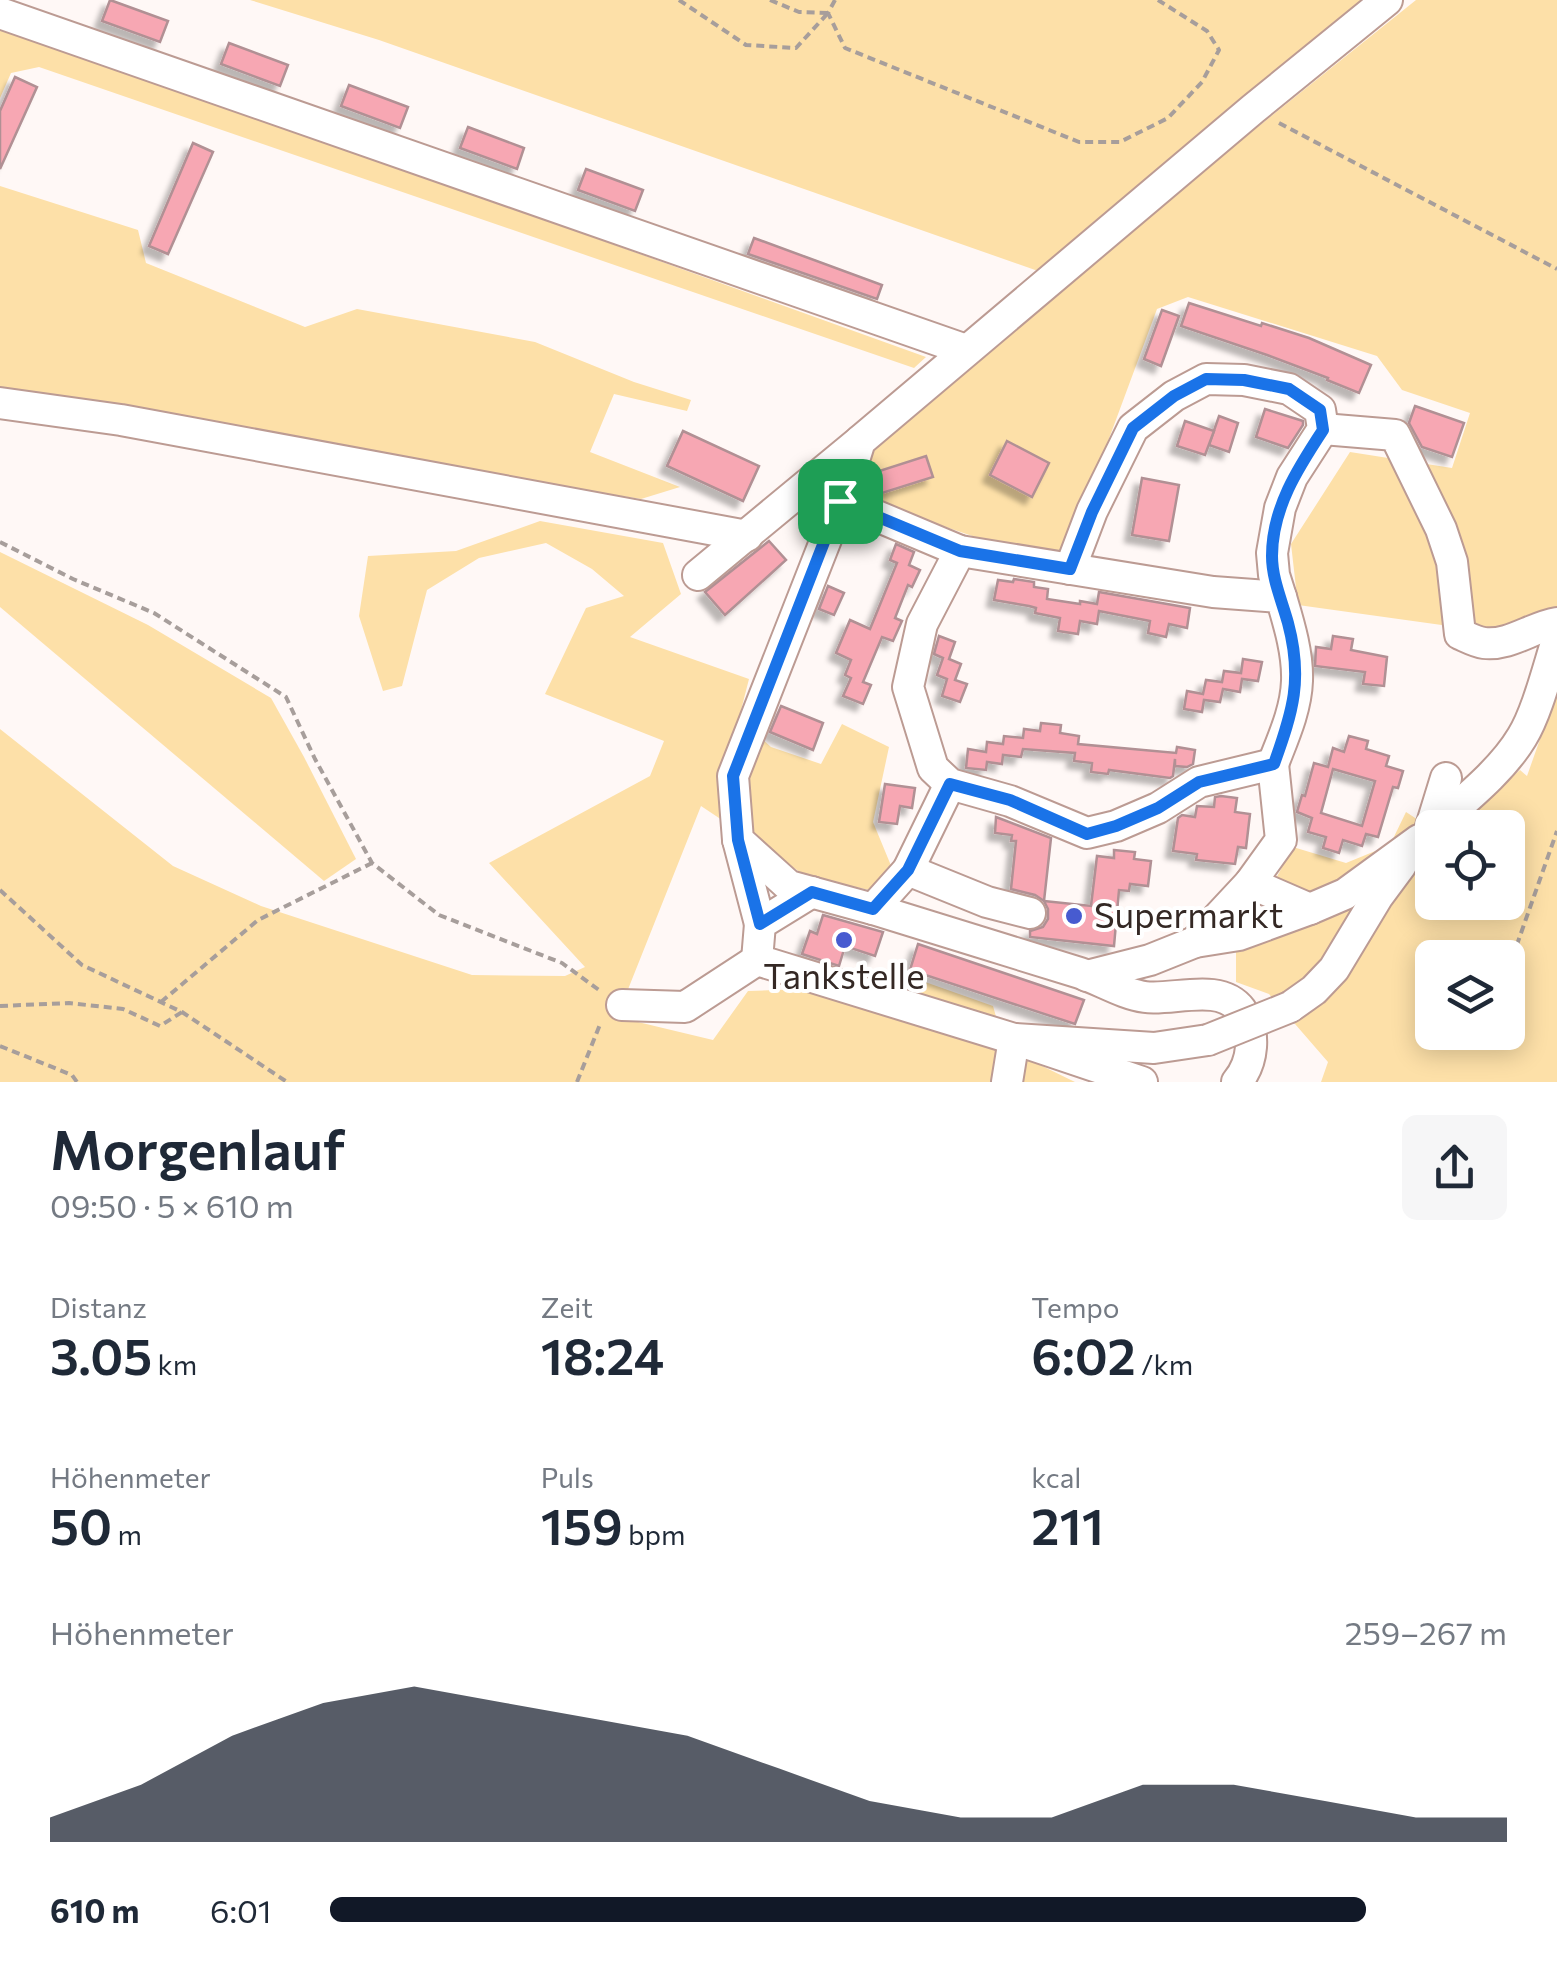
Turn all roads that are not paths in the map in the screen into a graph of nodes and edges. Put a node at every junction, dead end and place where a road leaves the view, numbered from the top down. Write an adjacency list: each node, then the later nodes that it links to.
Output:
1 (1387, 0): 3 (lane)
2 (0, 13): 3 (lane)
3 (966, 350): 6 (lane)
4 (0, 403): 8 (lane)
5 (1323, 430): 10 (lane); 12 (lane); 13 (lane)
6 (860, 441): 7 (lane); 8 (lane)
7 (840, 501): 9 (lane); 20 (lane)
8 (747, 536): 11 (lane)
9 (960, 551): 10 (lane); 17 (lane)
10 (1070, 569): 12 (lane)
11 (698, 575)
12 (1281, 597): 15 (lane)
13 (1557, 623)
14 (1557, 640): 19 (lane)
15 (1274, 764): 17 (lane); 24 (lane)
16 (1446, 778): 18 (lane)
17 (950, 784): 23 (lane)
18 (1436, 810)
19 (1452, 810)
20 (738, 840): 25 (lane); 29 (lane)
21 (1415, 842): 27 (lane)
22 (1415, 849): 34 (lane, bridge)
23 (908, 870): 26 (lane); 28 (lane)
24 (1250, 883): 27 (lane); 30 (lane)
25 (812, 892): 26 (lane); 29 (lane)
26 (873, 909): 32 (lane)
27 (1310, 909): 30 (lane)
28 (1030, 912)
29 (760, 924): 31 (lane)
30 (1194, 942): 32 (lane)
31 (757, 960): 33 (lane); 34 (lane)
32 (1087, 976): 37 (lane)
33 (612, 1006)
34 (1014, 1039): 35 (lane); 36 (lane)
35 (1129, 1080)
36 (1007, 1082)
37 (1237, 1082)

